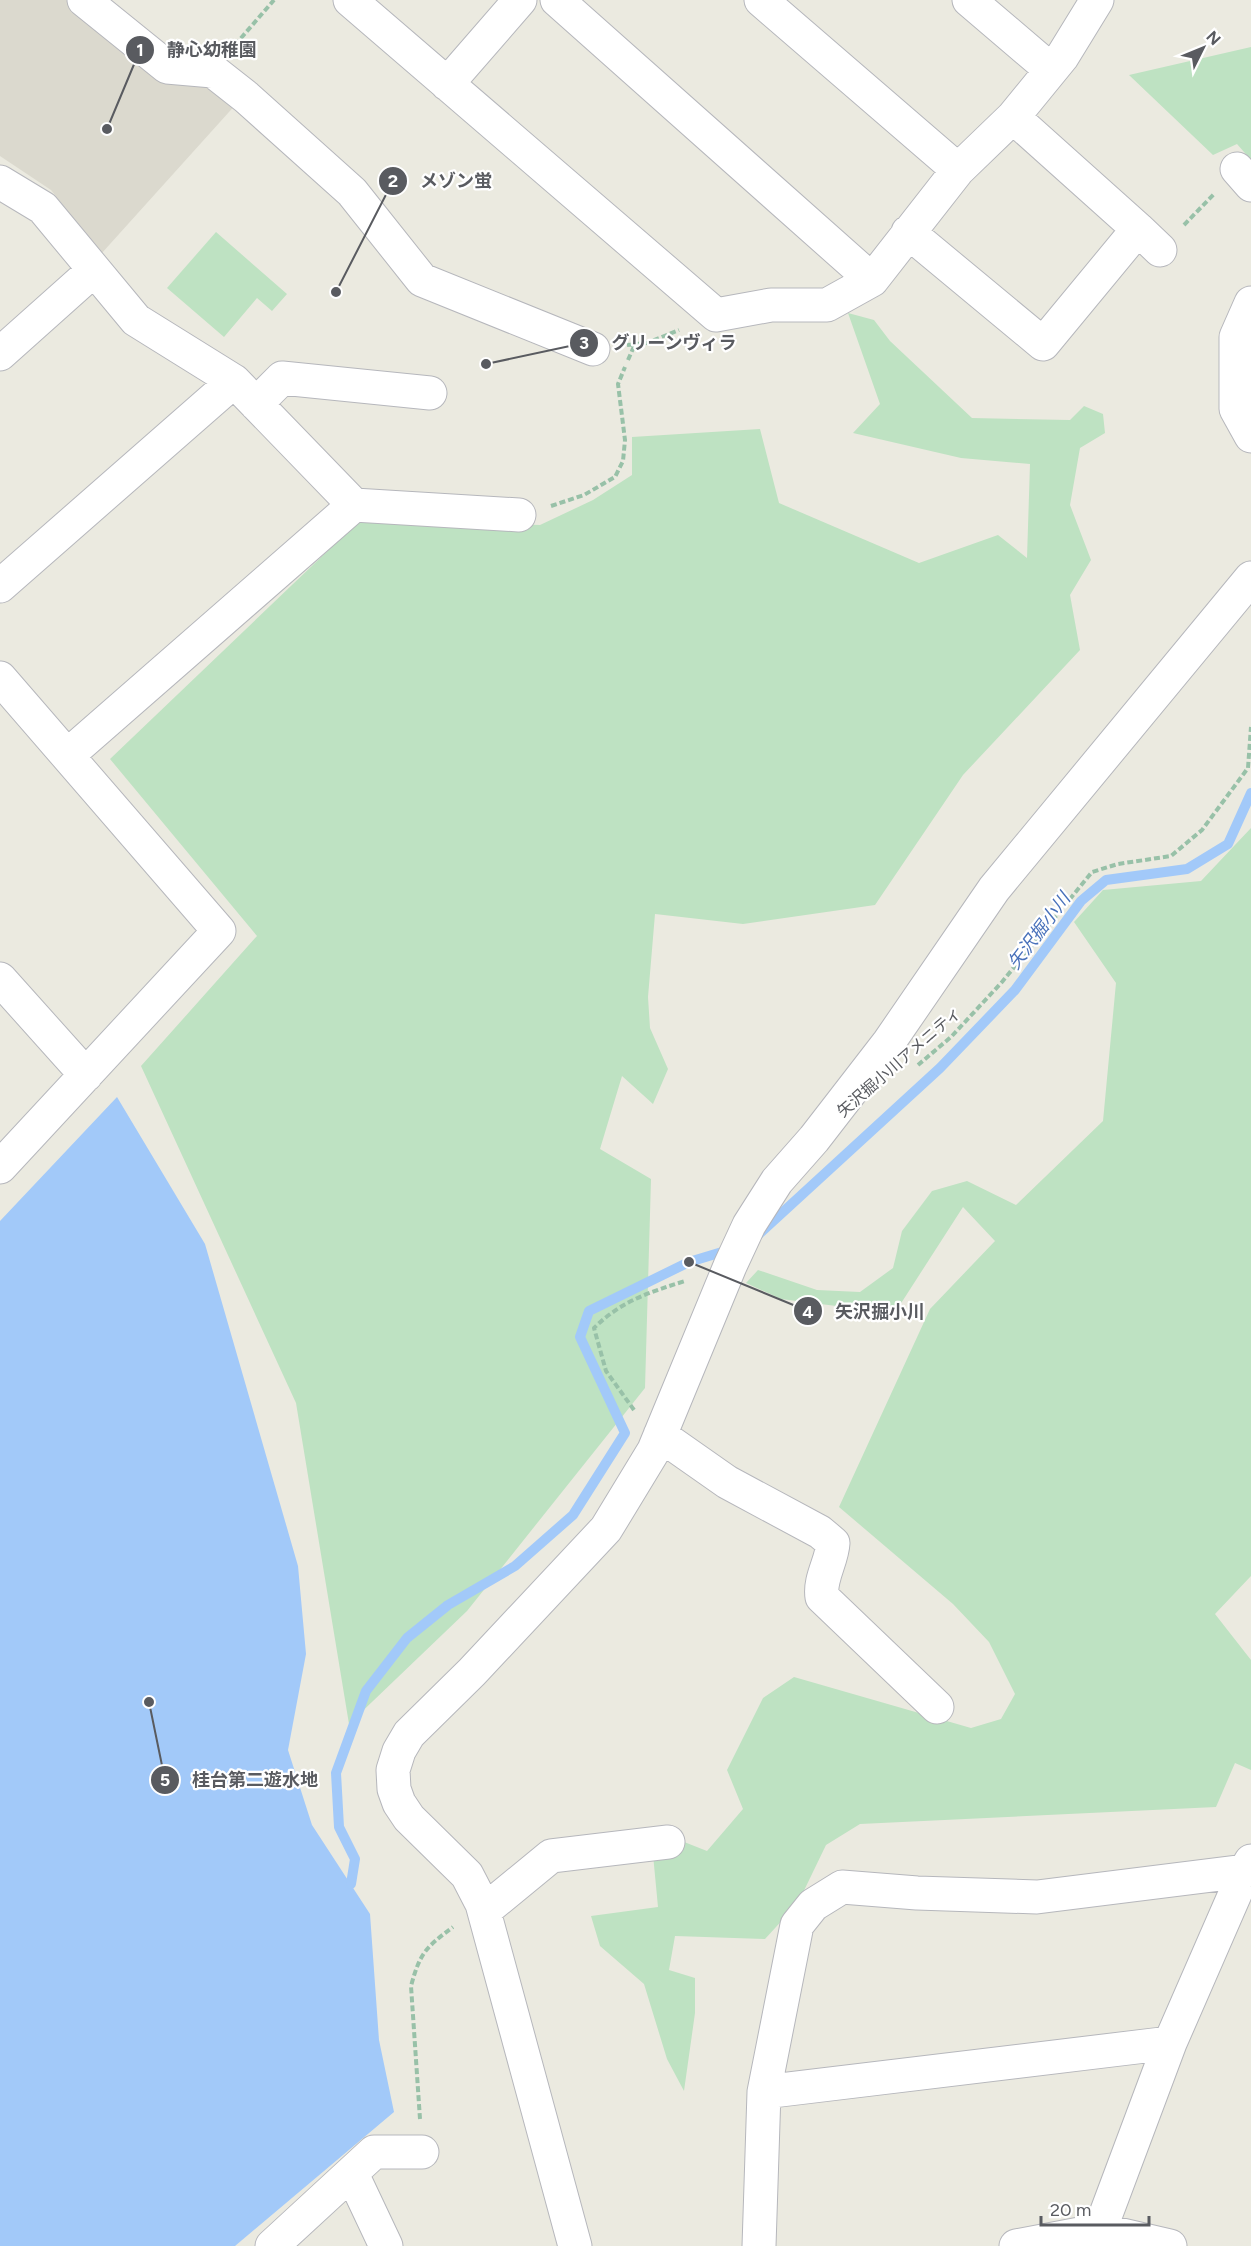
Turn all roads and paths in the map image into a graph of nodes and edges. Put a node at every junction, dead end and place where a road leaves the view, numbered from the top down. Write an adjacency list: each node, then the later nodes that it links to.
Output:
1 (84, 0): 10 (street)
2 (274, 0): 10 (path)
3 (350, 0): 11 (street)
4 (520, 0): 11 (street)
5 (557, 0): 19 (street)
6 (761, 0): 13 (street)
7 (969, 0): 9 (street)
8 (1097, 0): 9 (street)
9 (1050, 69): 12 (street)
10 (213, 71): 23 (street)
11 (447, 84): 21 (street)
12 (1013, 117): 13 (street); 17 (street)
13 (958, 170): 16 (street)
14 (1244, 177): 17 (path)
15 (0, 182): 18 (street)
16 (908, 232): 17 (street); 19 (street)
17 (1149, 239)
18 (94, 270): 24 (street); 25 (street)
19 (872, 280): 21 (street)
20 (1251, 303): 27 (street)
21 (716, 315): 22 (path)
22 (635, 344): 23 (path); 29 (path)
23 (593, 349)
24 (0, 354)
25 (245, 393): 26 (street); 28 (street); 31 (street)
26 (430, 393)
27 (1251, 436)
28 (354, 505): 29 (street); 34 (street)
29 (519, 515)
30 (1251, 578): 39 (street)
31 (0, 586)
32 (0, 678): 34 (street)
33 (1251, 726): 36 (path, 矢沢掘小川アメニティ)
34 (68, 755): 37 (street)
35 (0, 979): 37 (street)
36 (910, 1072)
37 (86, 1075): 38 (street)
38 (0, 1167)
39 (732, 1260): 40 (path); 41 (street)
40 (636, 1413)
41 (660, 1435): 42 (street); 45 (street)
42 (937, 1707)
43 (668, 1842): 45 (street)
44 (1248, 1866): 46 (street); 47 (street)
45 (483, 1908): 48 (path); 53 (street)
46 (1170, 2043): 47 (street); 50 (street)
47 (764, 2092): 54 (street)
48 (422, 2152): 49 (street)
49 (352, 2174): 51 (street); 52 (street)
50 (1098, 2238): 55 (street); 56 (street)
51 (272, 2246)
52 (386, 2246)
53 (575, 2246)
54 (759, 2246)
55 (1016, 2246)
56 (1170, 2246)

